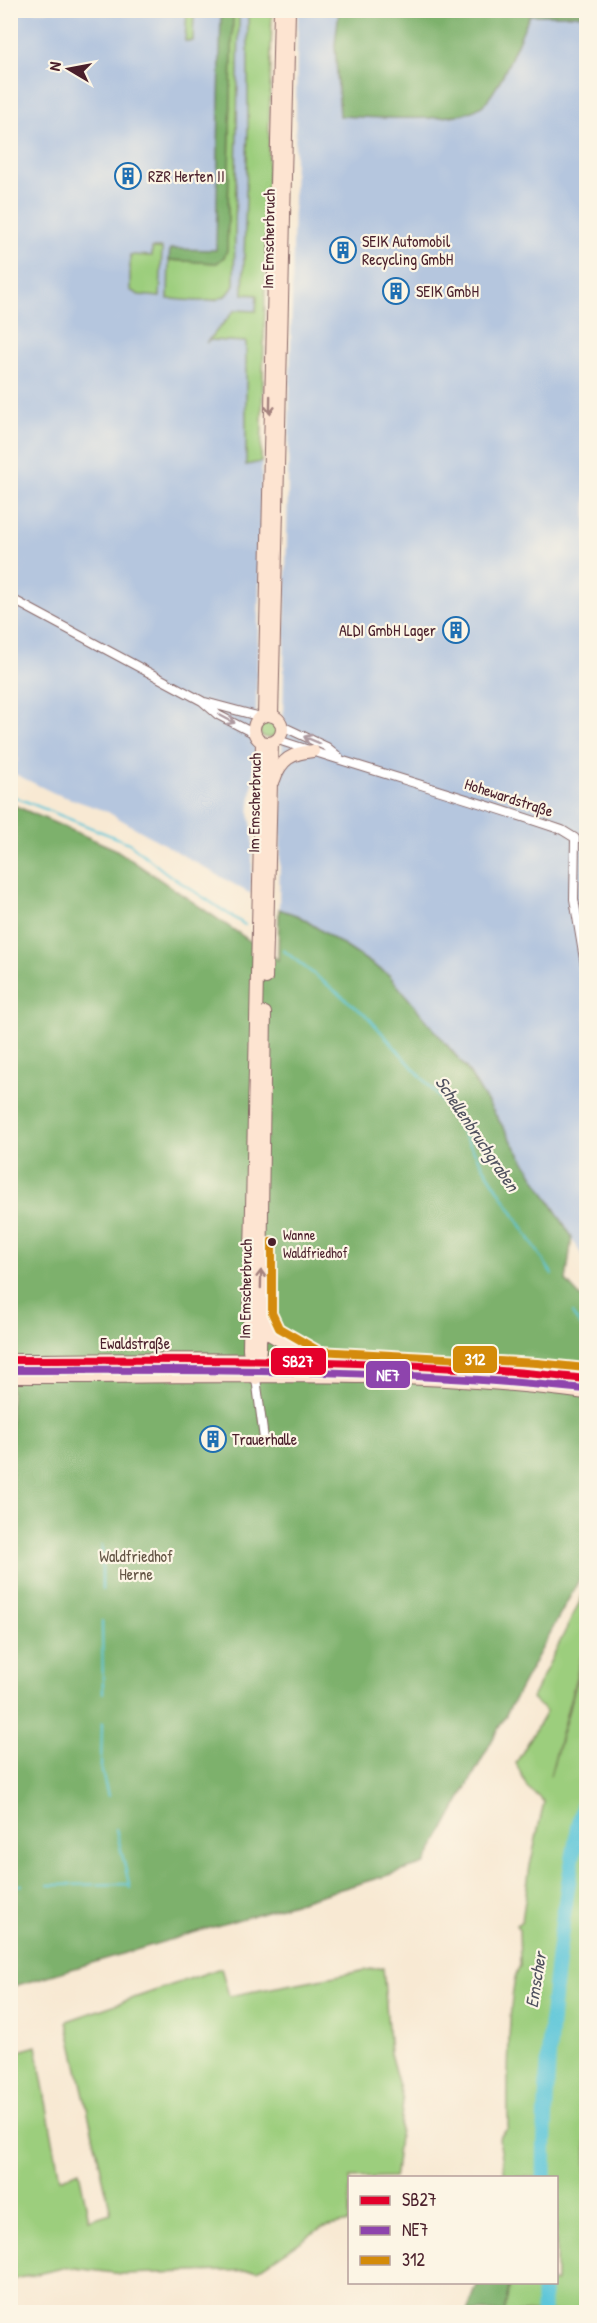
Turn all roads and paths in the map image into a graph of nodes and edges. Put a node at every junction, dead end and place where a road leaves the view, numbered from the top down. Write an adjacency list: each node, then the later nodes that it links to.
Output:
1 (280, 10): 3 (main road, Im Emscherbruch, one-way to 3)
2 (289, 10): 3 (main road, Im Emscherbruch)
3 (274, 468): 6 (main road, Im Emscherbruch)
4 (10, 598): 5 (street, Hohewardstraße)
5 (202, 701): 6 (street, Hohewardstraße); 8 (street, Hohewardstraße, one-way to 8)
6 (266, 716): 7 (main road); 8 (main road, Im Emscherbruch)
7 (282, 726): 8 (main road, Im Emscherbruch); 10 (street, Hohewardstraße, one-way to 7)
8 (267, 740): 9 (street, Hohewardstraße); 11 (main road, Im Emscherbruch); 15 (main road, Im Emscherbruch)
9 (313, 752): 10 (street, Hohewardstraße); 11 (main road)
10 (339, 758): 12 (street, Hohewardstraße)
11 (271, 793): 13 (main road, Im Emscherbruch, one-way to 11)
12 (586, 971)
13 (261, 1316): 15 (main road, Im Emscherbruch); 16 (main road)
14 (10, 1360): 15 (main road, Ewaldstraße)
15 (254, 1360): 16 (main road, Ewaldstraße); 18 (main road, Im Emscherbruch)
16 (316, 1362): 19 (main road, Ewaldstraße)
17 (10, 1377): 18 (main road, Ewaldstraße)
18 (256, 1378): 20 (main road, Ewaldstraße); 21 (street)
19 (586, 1379)
20 (586, 1393)
21 (264, 1439)

